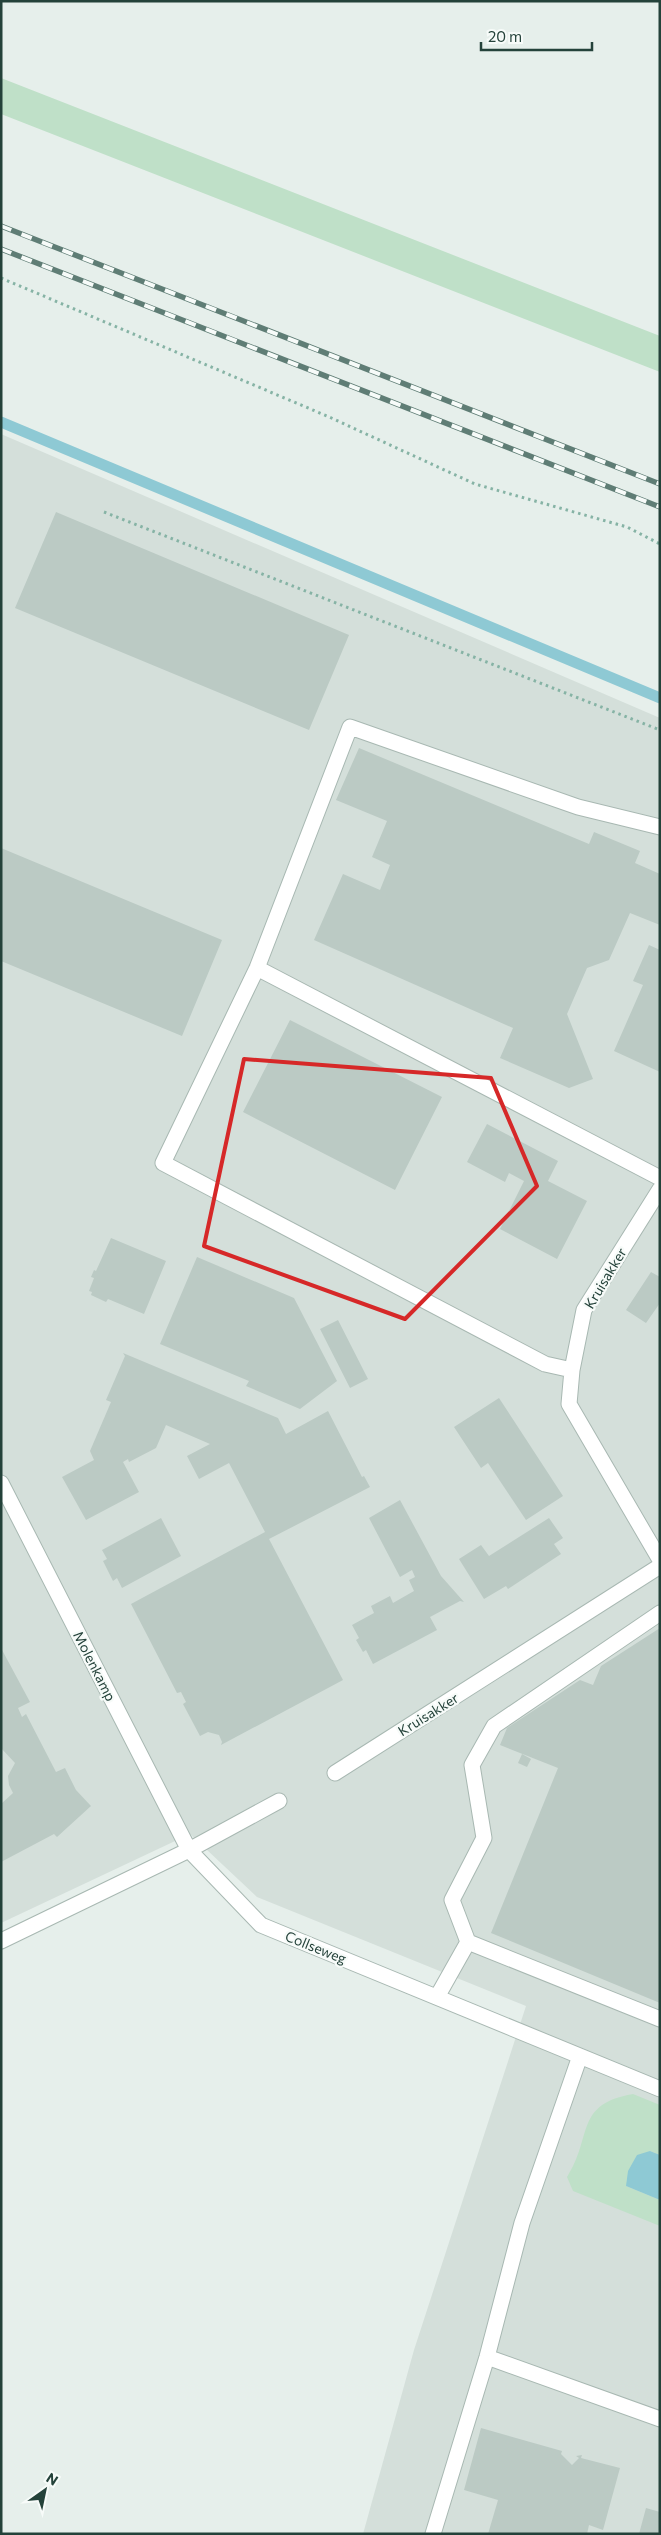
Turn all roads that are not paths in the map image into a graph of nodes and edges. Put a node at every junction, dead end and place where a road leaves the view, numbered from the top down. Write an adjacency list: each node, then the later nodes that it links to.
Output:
1 (660, 827): 2 (street)
2 (257, 968): 3 (street); 5 (street)
3 (660, 1178)
4 (660, 1189): 5 (street, Kruisakker)
5 (572, 1370): 7 (street, Kruisakker)
6 (1, 1483): 12 (street, Molenkamp)
7 (660, 1560)
8 (660, 1566): 10 (street, Kruisakker)
9 (660, 1613): 14 (street)
10 (335, 1773)
11 (279, 1802): 12 (street)
12 (189, 1850): 13 (street); 15 (street, Collseweg)
13 (1, 1940)
14 (468, 1942): 15 (street); 16 (street)
15 (437, 1997): 17 (street, Collseweg)
16 (660, 2019)
17 (580, 2056): 18 (street, Collseweg); 19 (street)
18 (660, 2089)
19 (487, 2356): 20 (street); 21 (street)
20 (660, 2419)
21 (433, 2534)

